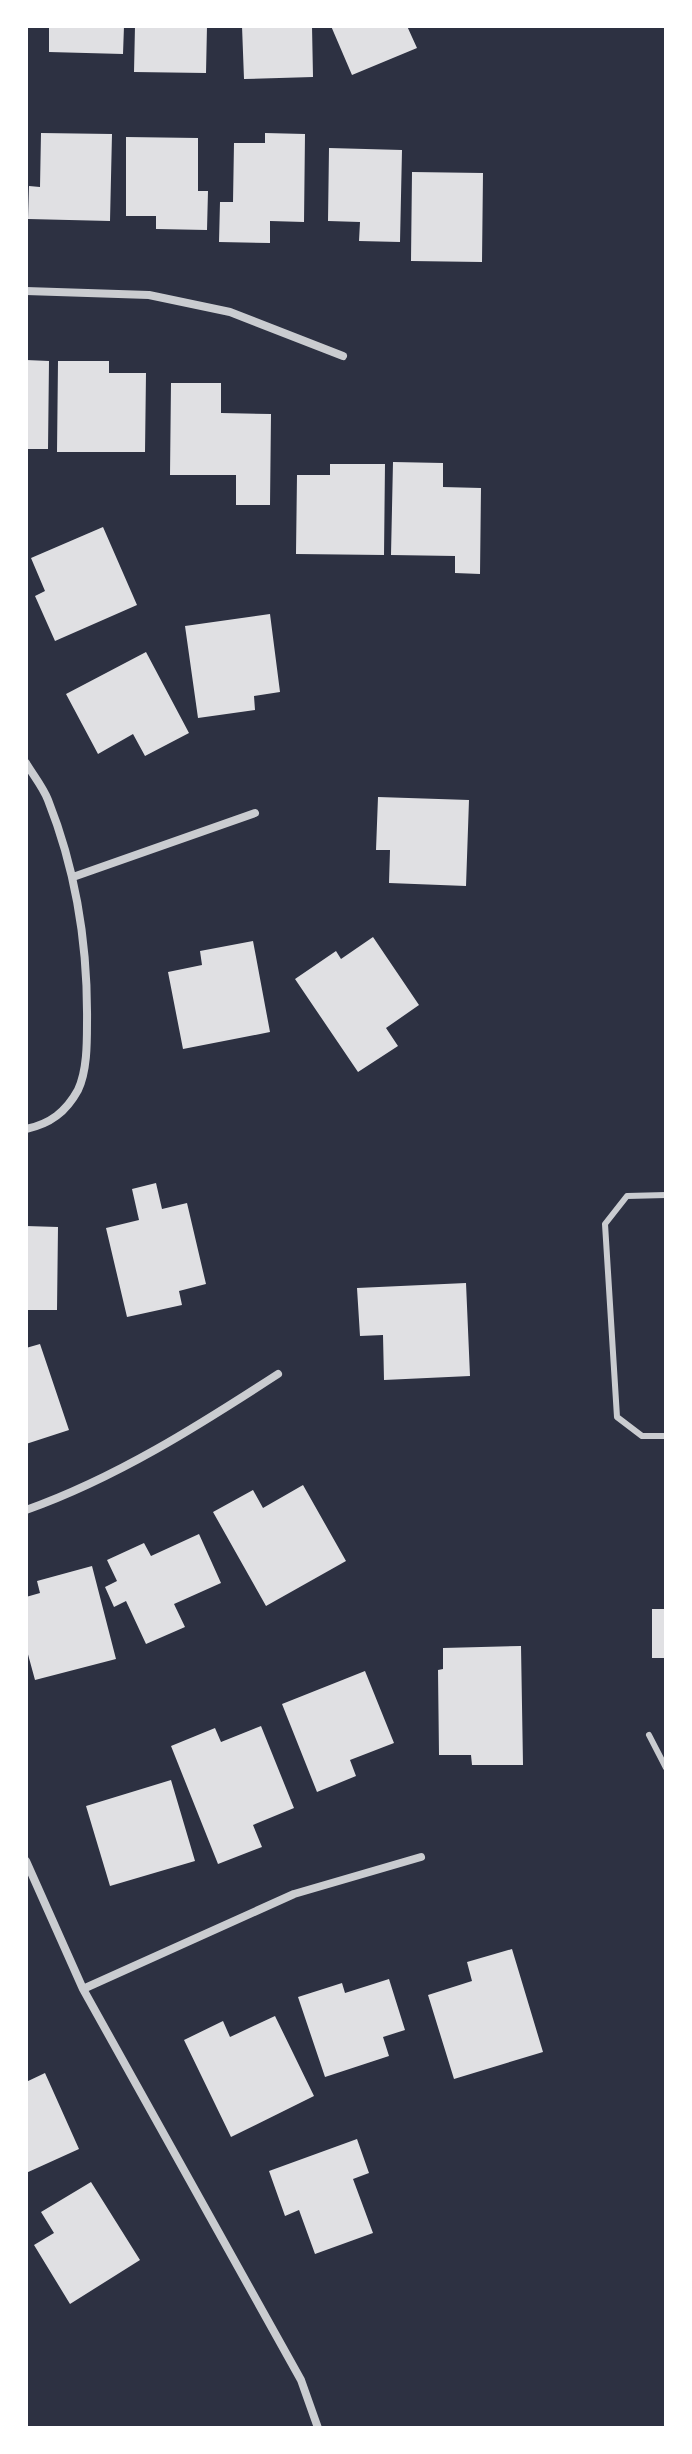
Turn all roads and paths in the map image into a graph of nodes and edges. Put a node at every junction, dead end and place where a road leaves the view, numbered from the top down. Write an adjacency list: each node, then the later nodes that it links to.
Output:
1 (26, 291): 2 (street)
2 (343, 356)
3 (26, 763): 5 (street)
4 (255, 813): 5 (street)
5 (73, 877): 6 (street)
6 (26, 1129)
7 (666, 1195): 9 (lane)
8 (278, 1374): 10 (street)
9 (666, 1436)
10 (26, 1510)
11 (649, 1735): 12 (lane)
12 (666, 1768)
13 (421, 1857): 15 (street)
14 (26, 1861): 15 (street)
15 (83, 1989): 16 (street)
16 (318, 2428)

